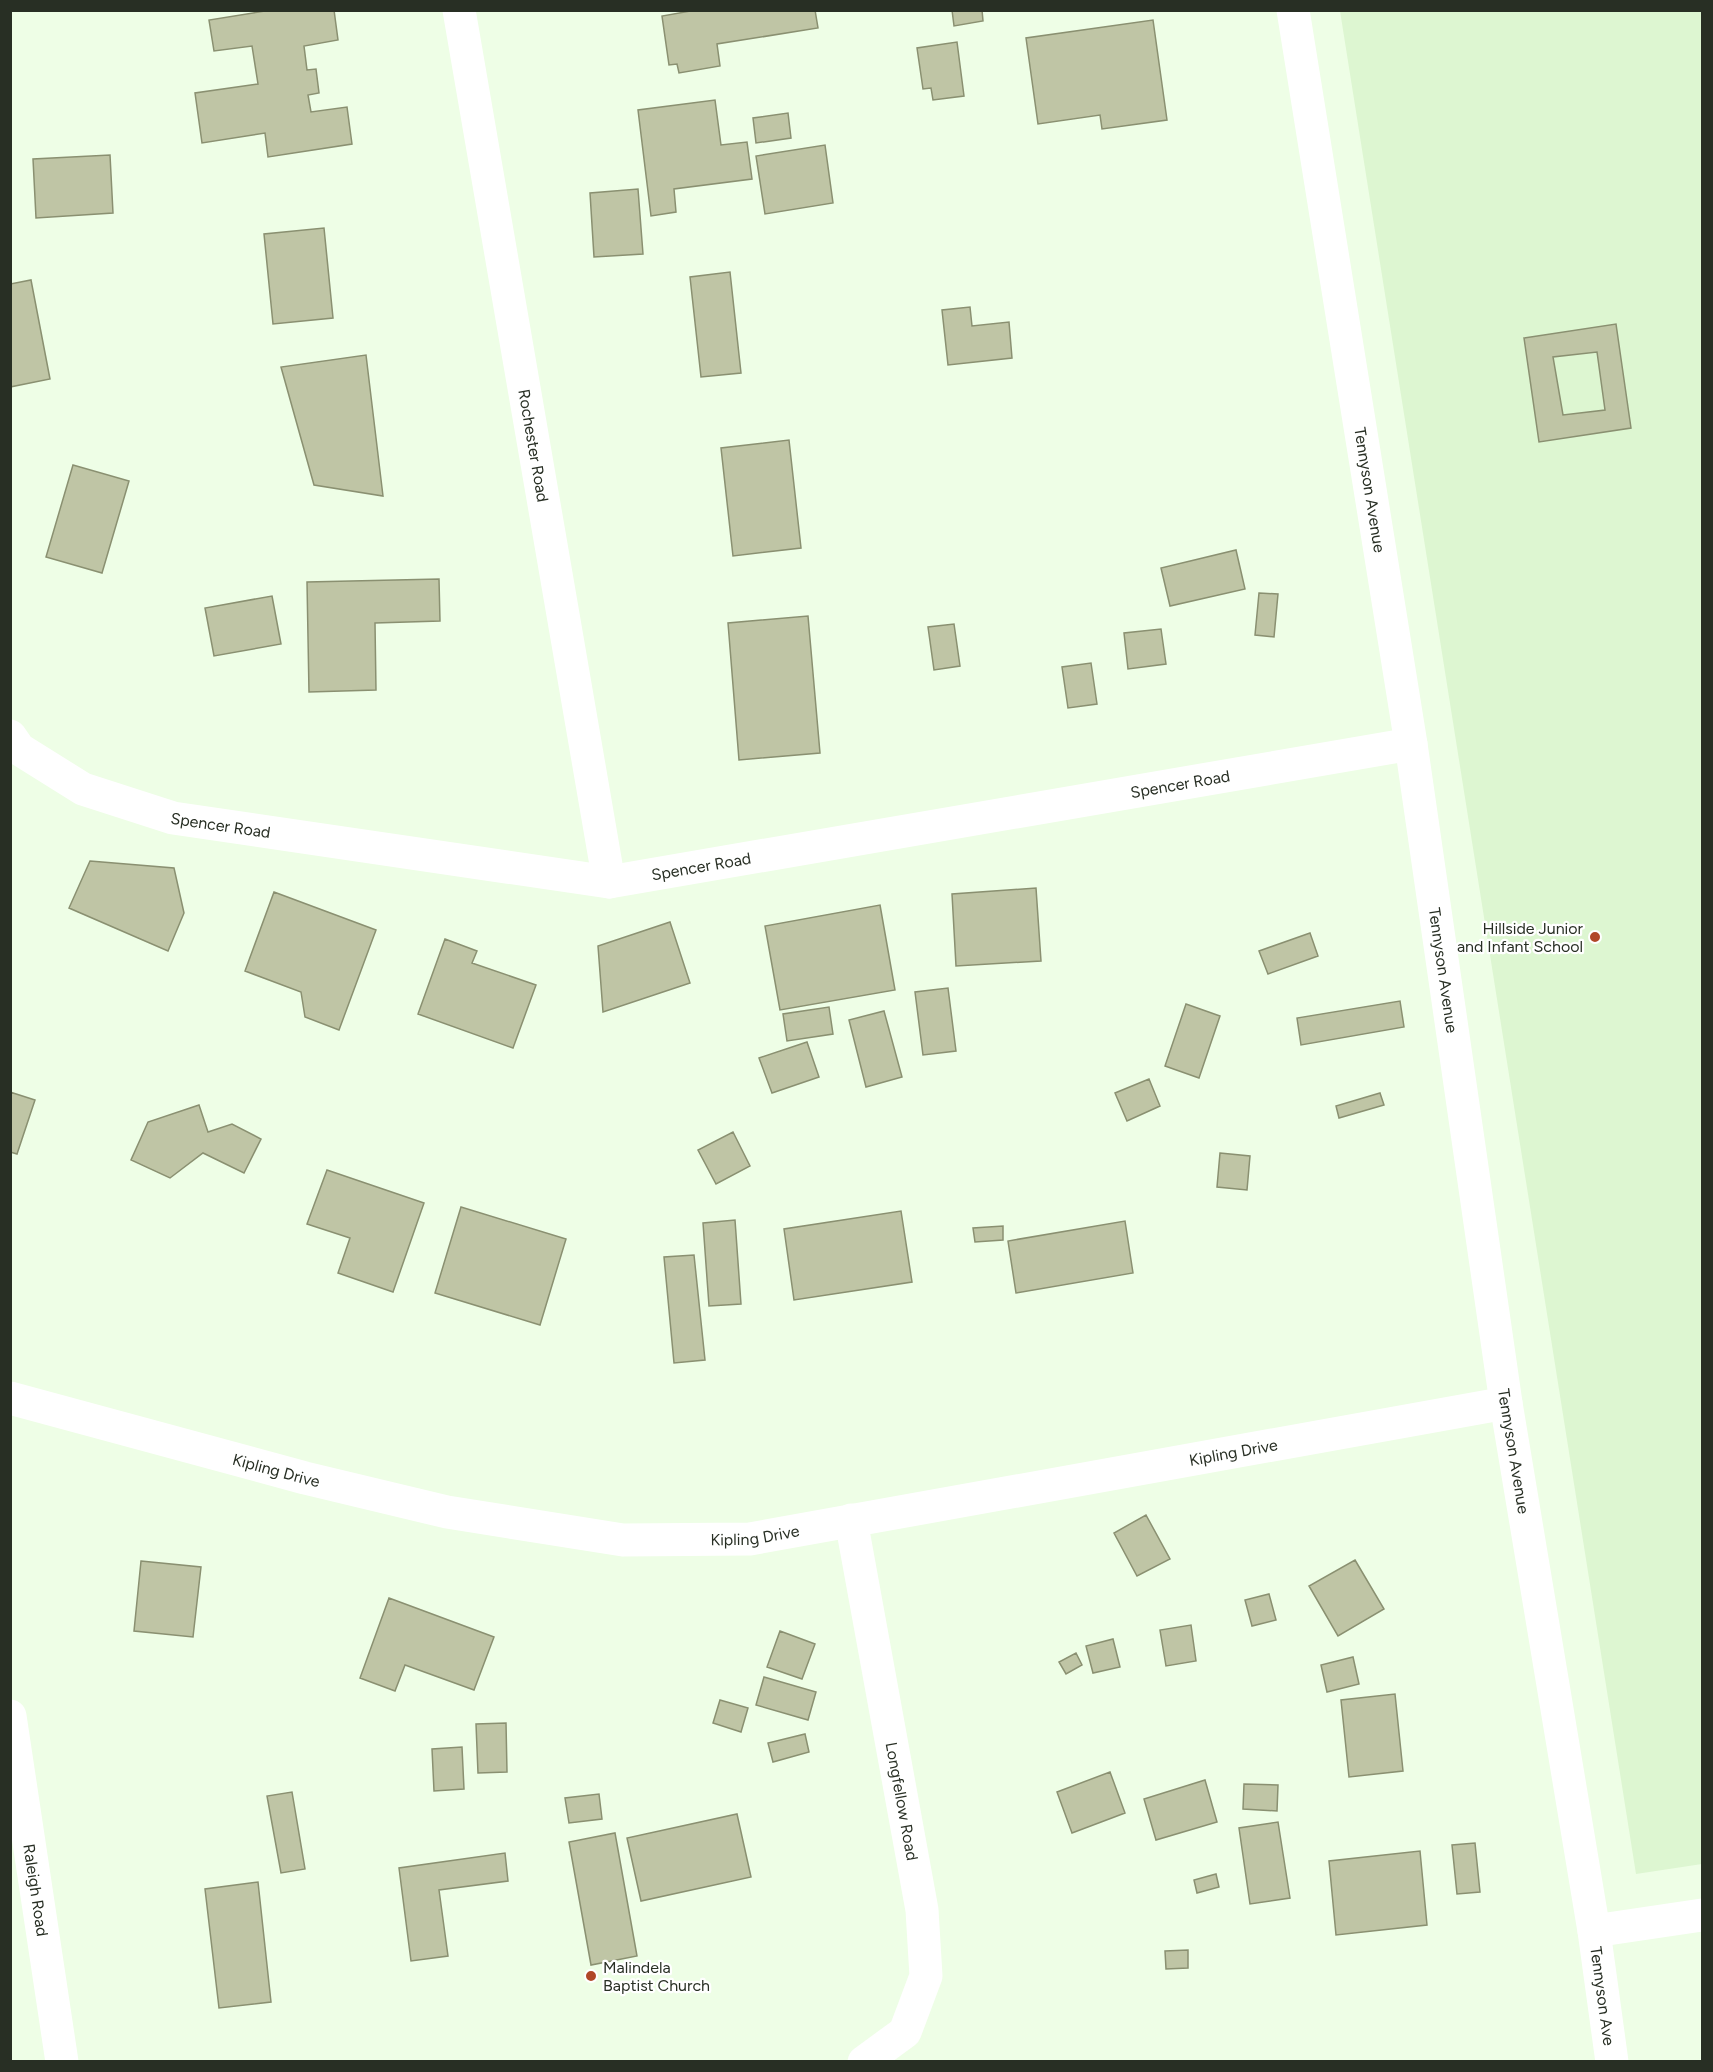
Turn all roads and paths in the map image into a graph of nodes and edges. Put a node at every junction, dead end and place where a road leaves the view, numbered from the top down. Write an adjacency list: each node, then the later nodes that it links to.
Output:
1 (459, 10): 5 (street, Rochester Road)
2 (1293, 10): 4 (street, Tennyson Avenue)
3 (10, 736): 5 (street, Spencer Road)
4 (1412, 744): 5 (street, Spencer Road); 7 (street, Tennyson Avenue)
5 (609, 882)
6 (10, 1398): 8 (street, Kipling Drive)
7 (1506, 1403): 8 (street, Kipling Drive); 11 (street, Tennyson Avenue)
8 (851, 1520): 13 (street, Longfellow Road)
9 (10, 1716): 12 (street, Raleigh Road)
10 (1702, 1915): 11 (street)
11 (1594, 1931): 14 (street, Tennyson Ave)
12 (62, 2061)
13 (864, 2061)
14 (1612, 2061)

